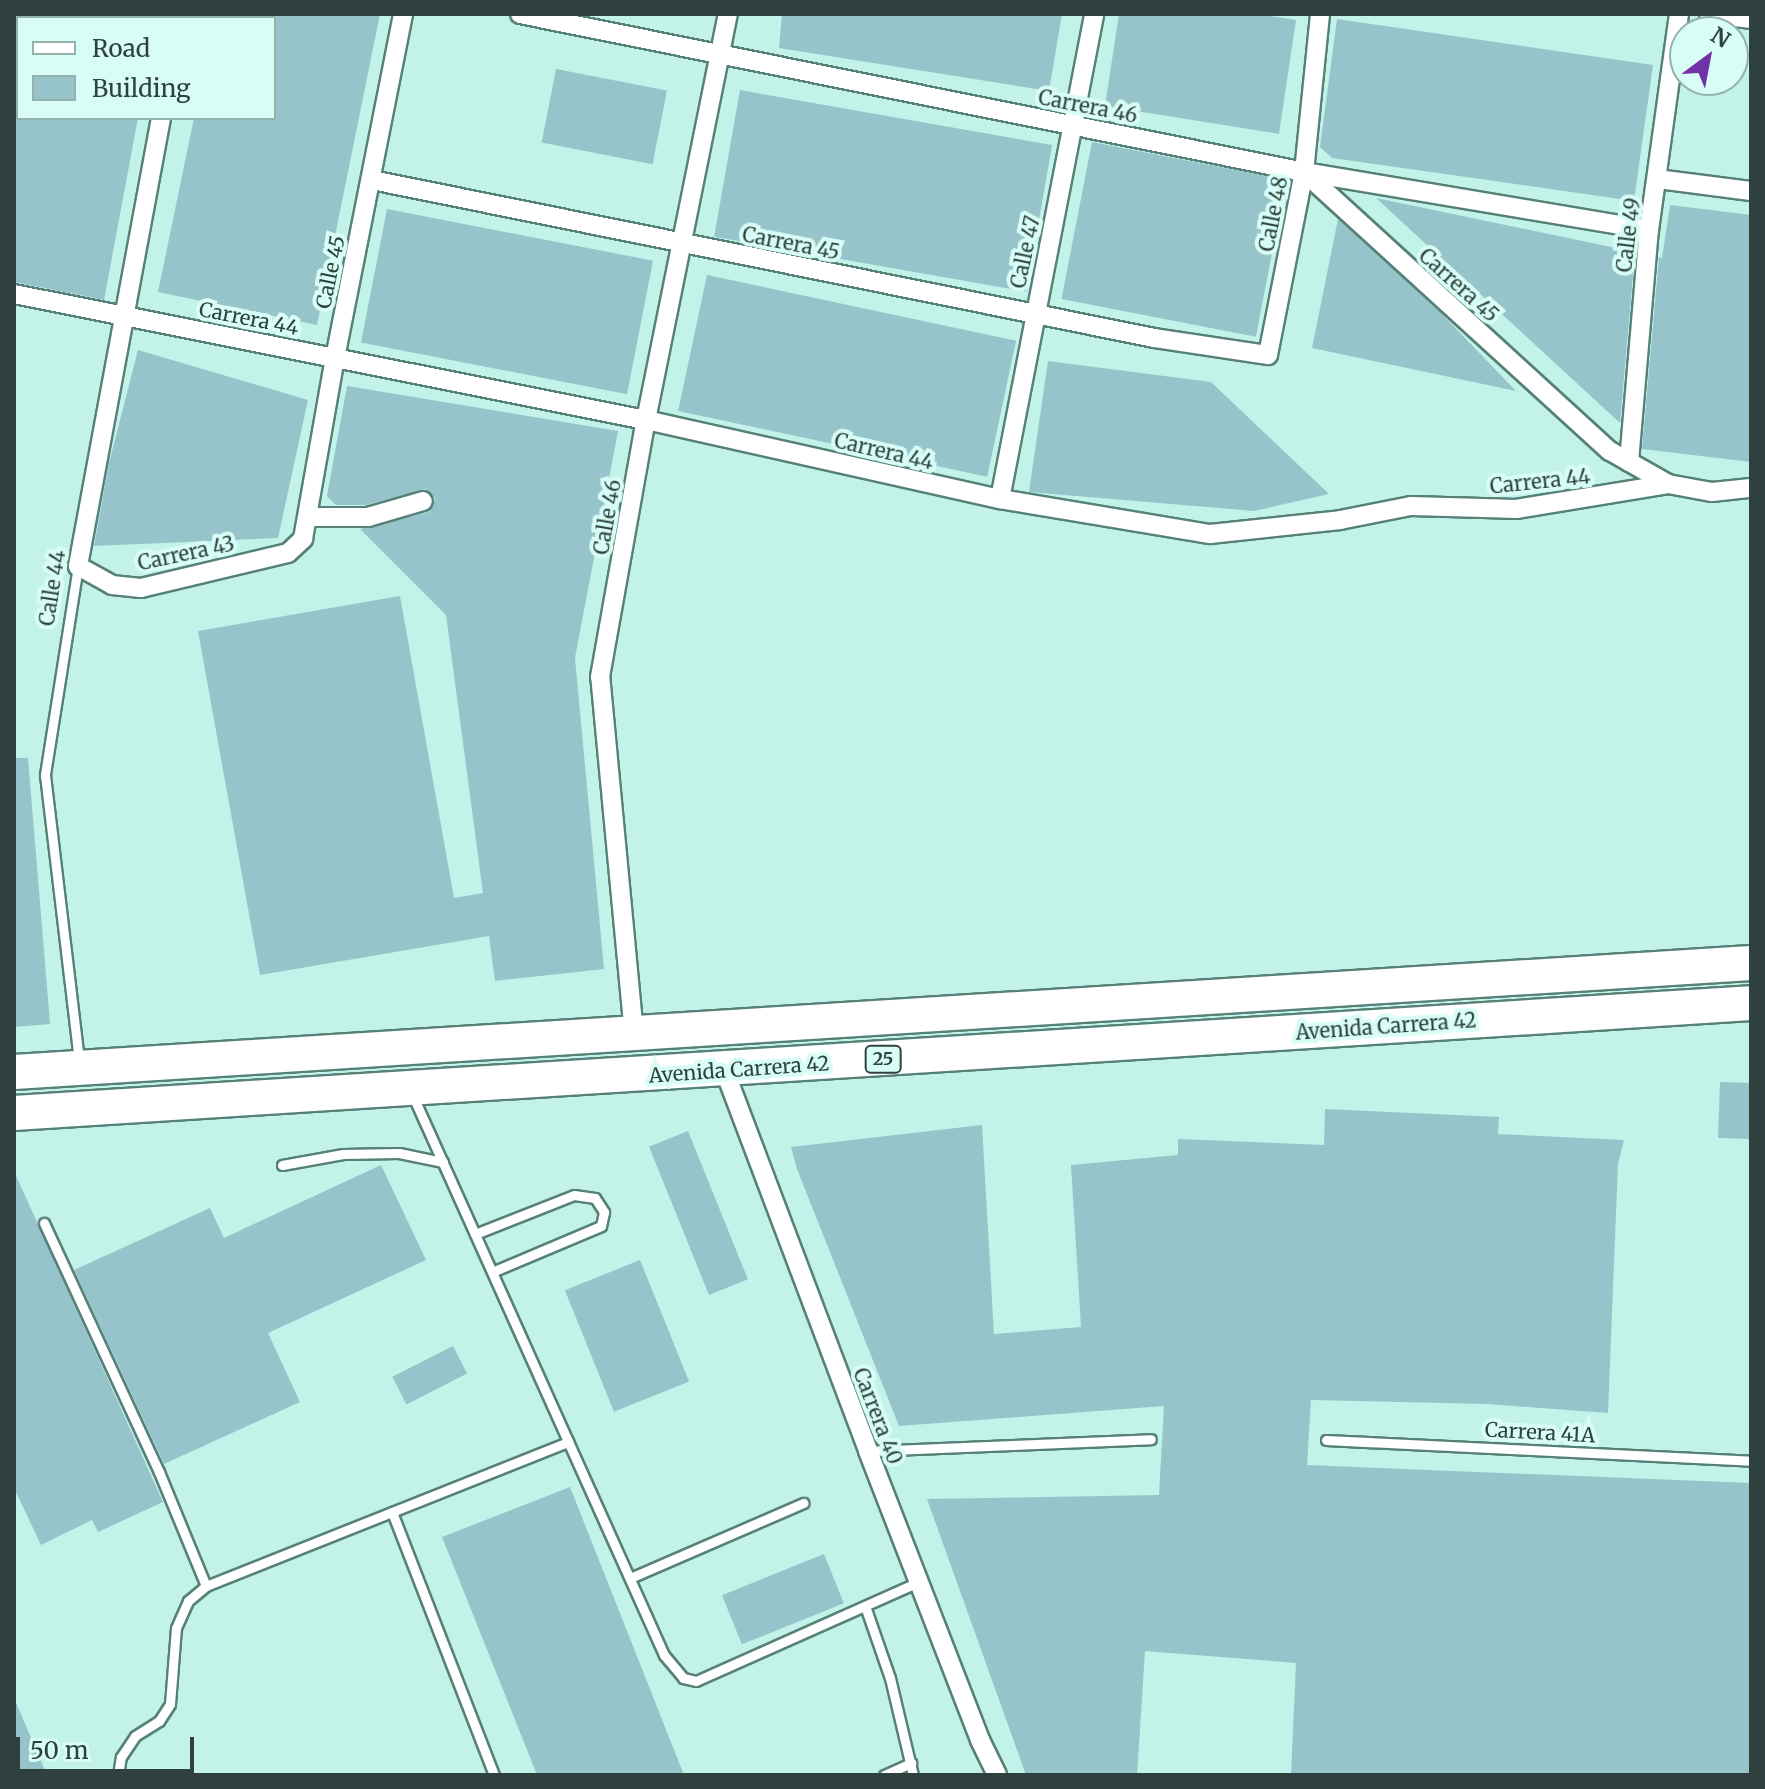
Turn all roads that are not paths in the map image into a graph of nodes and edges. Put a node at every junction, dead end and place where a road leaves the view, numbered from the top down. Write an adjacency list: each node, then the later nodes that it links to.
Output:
1 (403, 14): 14 (street, Calle 45)
2 (520, 14): 9 (street, Carrera 46)
3 (728, 14): 9 (street, Calle 46)
4 (1094, 14): 11 (street, Calle 47)
5 (1320, 14): 12 (street, Calle 48)
6 (1679, 14): 13 (street, Calle 49)
7 (1709, 14): 8 (street)
8 (1751, 19)
9 (720, 57): 11 (street, Carrera 46); 17 (street, Calle 46)
10 (161, 120): 20 (street, Calle 44)
11 (1071, 124): 12 (street, Carrera 46); 19 (street, Calle 47)
12 (1304, 172): 16 (street, Carrera 46); 21 (street, Calle 48); 24 (street, Carrera 45)
13 (1658, 179): 15 (street); 16 (street, Calle 49)
14 (372, 180): 17 (street, Carrera 45); 22 (street, Calle 45)
15 (1751, 191)
16 (1649, 230): 24 (street, Calle 49)
17 (683, 244): 19 (street, Carrera 45); 23 (street, Calle 46)
18 (14, 294): 20 (street, Carrera 44)
19 (1035, 313): 21 (street, Carrera 45); 27 (street, Calle 47)
20 (123, 315): 22 (street, Carrera 44); 31 (street, Calle 44)
21 (1202, 347)
22 (335, 358): 23 (street, Carrera 44); 29 (street, Calle 45)
23 (646, 420): 27 (street, Carrera 44); 34 (street, Calle 46)
24 (1629, 462): 25 (street, Carrera 45)
25 (1668, 484): 26 (street, Carrera 44); 27 (street, Carrera 44)
26 (1751, 488)
27 (1000, 499)
28 (423, 501): 29 (street)
29 (310, 517): 30 (street, Calle 45)
30 (303, 539): 31 (street, Carrera 43)
31 (78, 566): 36 (lane, Calle 44)
32 (1751, 963): 34 (highway, Avenida Carrera 42 / 25)
33 (1751, 1003): 37 (highway, Avenida Carrera 42 / 25)
34 (634, 1034): 35 (highway, Avenida Carrera 42 / 25)
35 (393, 1049): 36 (highway, Avenida Carrera 42 / 25); 39 (highway)
36 (79, 1068): 38 (highway, Avenida Carrera 42 / 25)
37 (724, 1069): 39 (highway, Avenida Carrera 42 / 25); 50 (street, Carrera 40)
38 (14, 1072)
39 (551, 1081): 40 (highway, Avenida Carrera 42 / 25)
40 (410, 1090): 41 (highway, Avenida Carrera 42 / 25); 42 (lane)
41 (14, 1113)
42 (443, 1162): 43 (lane); 45 (lane)
43 (282, 1165)
44 (44, 1223): 56 (lane)
45 (475, 1234): 46 (lane); 46 (lane)
46 (492, 1272): 49 (lane)
47 (1151, 1439): 50 (lane)
48 (1326, 1440): 51 (lane, Carrera 41A)
49 (568, 1442): 53 (lane); 54 (lane)
50 (868, 1451): 55 (street, Carrera 40)
51 (1751, 1461)
52 (803, 1503): 54 (lane)
53 (392, 1512): 56 (lane); 60 (lane)
54 (630, 1578): 57 (lane)
55 (918, 1582): 57 (lane); 63 (street, Carrera 40)
56 (206, 1586): 59 (lane)
57 (865, 1606): 58 (lane)
58 (911, 1763): 61 (lane); 62 (lane)
59 (118, 1775)
60 (494, 1775)
61 (884, 1775)
62 (913, 1775)
63 (997, 1775)

